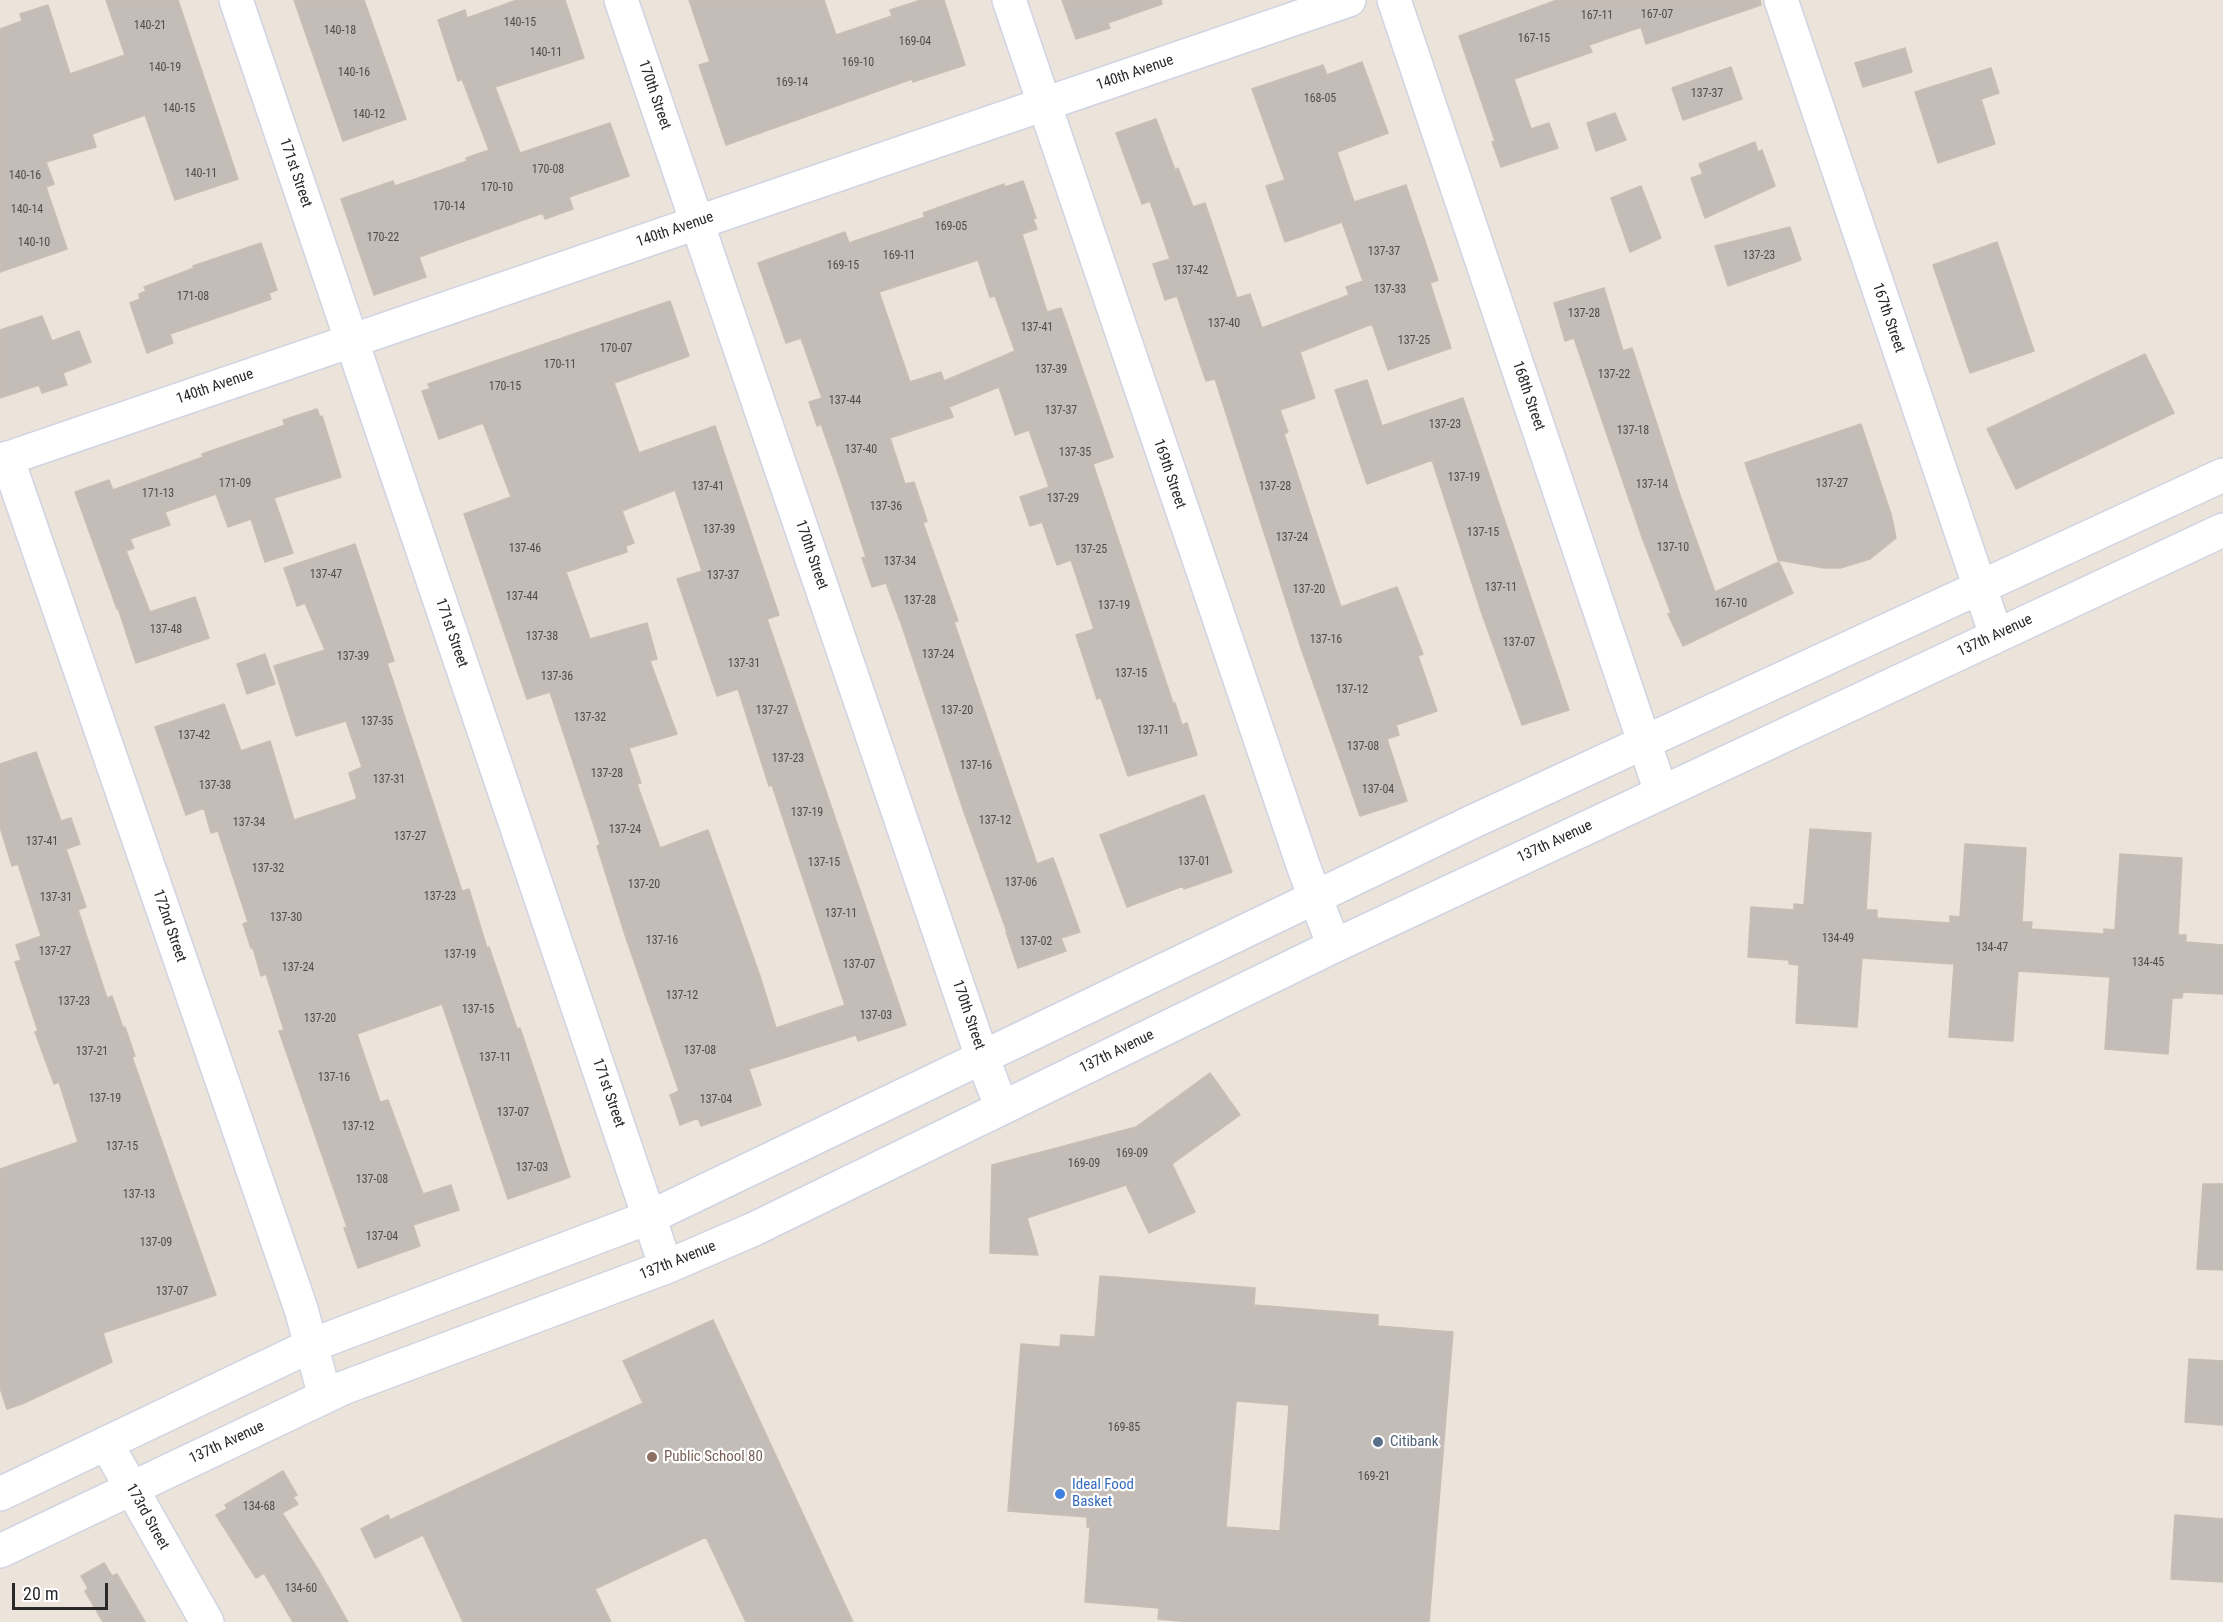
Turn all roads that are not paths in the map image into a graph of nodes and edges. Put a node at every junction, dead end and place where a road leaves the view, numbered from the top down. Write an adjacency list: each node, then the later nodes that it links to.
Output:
1 (236, 0): 9 (street, 171st Street)
2 (621, 0): 8 (street, 170th Street)
3 (1009, 0): 7 (street, 169th Street)
4 (1349, 0): 7 (street, 140th Avenue)
5 (1394, 0): 15 (street, 168th Street)
6 (1781, 0): 13 (street, 167th Street)
7 (1042, 104): 8 (street, 140th Avenue); 17 (street, 169th Street)
8 (697, 222): 9 (street, 140th Avenue); 19 (street, 170th Street)
9 (352, 340): 10 (street, 140th Avenue); 21 (street, 171st Street)
10 (4, 460): 23 (street, 172nd Street)
11 (2223, 475): 13 (street)
12 (2223, 530): 14 (street, 137th Avenue)
13 (1979, 587): 14 (street, 167th Street); 15 (street)
14 (1996, 635): 16 (street, 137th Avenue)
15 (1644, 742): 16 (street, 168th Street); 17 (street)
16 (1661, 792): 18 (street, 137th Avenue)
17 (1315, 897): 18 (street, 169th Street); 19 (street)
18 (1334, 946): 20 (street, 137th Avenue)
19 (982, 1057): 20 (street, 170th Street); 21 (street)
20 (1002, 1108): 22 (street, 137th Avenue)
21 (650, 1217): 22 (street, 171st Street); 23 (street)
22 (666, 1267): 24 (street, 137th Avenue)
23 (312, 1345): 24 (street, 172nd Street); 25 (street)
24 (325, 1396): 26 (street, 137th Avenue)
25 (106, 1443): 26 (street, 173rd Street); 27 (street)
26 (132, 1488): 28 (street, 137th Avenue); 29 (street, 173rd Street)
27 (0, 1494)
28 (0, 1551)
29 (207, 1622)

